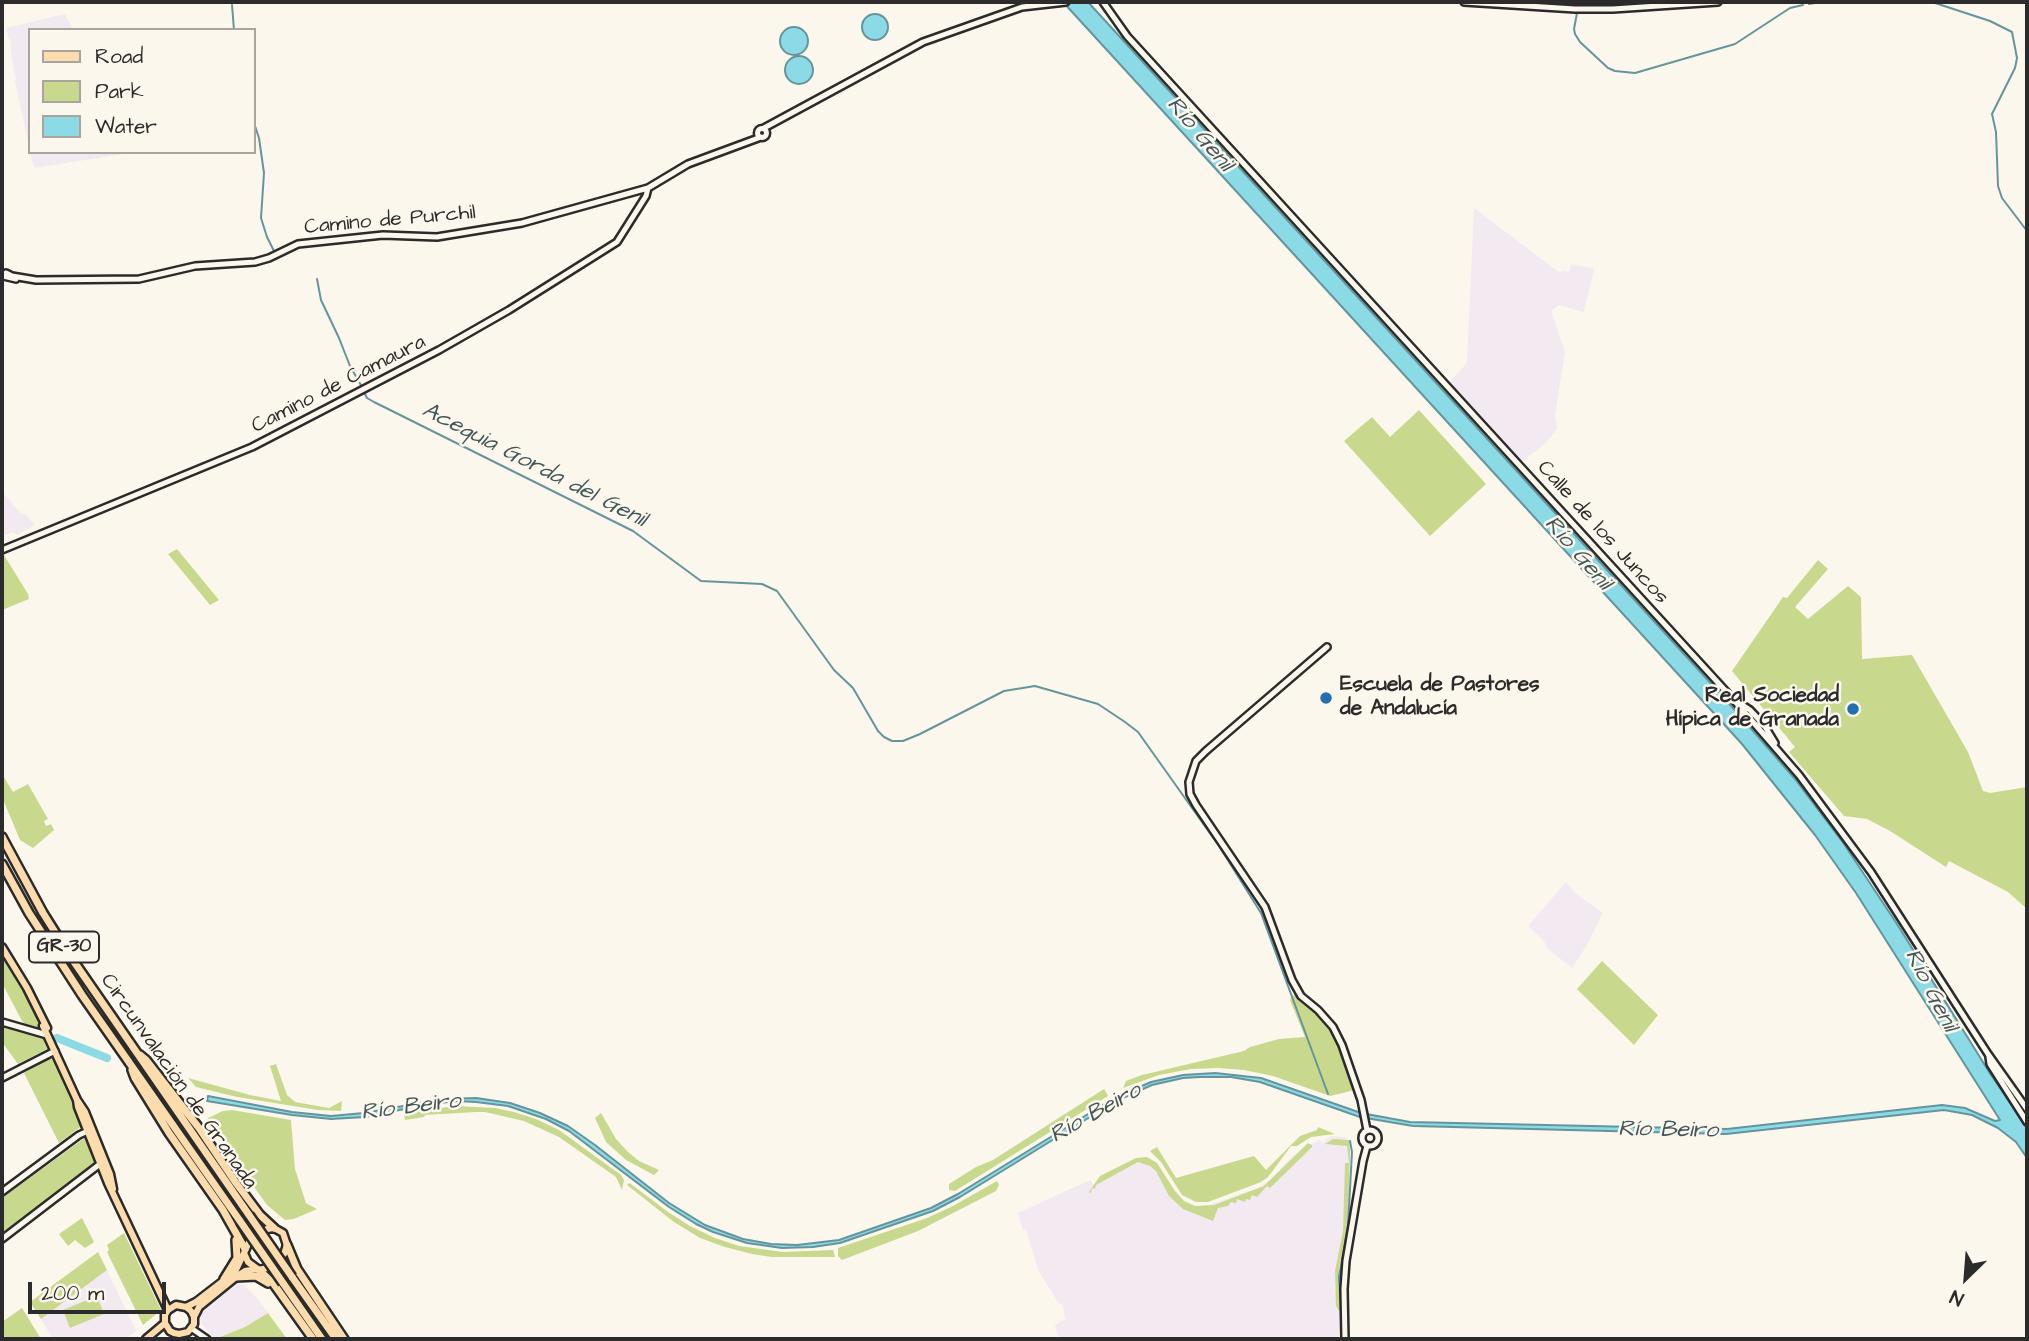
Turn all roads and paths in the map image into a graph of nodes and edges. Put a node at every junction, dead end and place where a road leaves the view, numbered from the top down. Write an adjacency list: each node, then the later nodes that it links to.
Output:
1 (1066, 2): 7 (street, Camino de Purchil)
2 (1103, 2): 6 (street, Calle de los Juncos)
3 (1109, 2): 6 (street)
4 (1464, 2): 5 (street)
5 (1718, 2)
6 (1110, 12): 22 (street, Calle de los Juncos)
7 (648, 188): 8 (street, Camino de Purchil); 9 (street, Camino de Camaura)
8 (3, 273)
9 (2, 550)
10 (1327, 647): 26 (street)
11 (2, 837): 19 (highway, Circunvalación de Granada / GR-30)
12 (2, 864): 20 (highway, Circunvalación de Granada / GR-30)
13 (2, 947): 15 (main road)
14 (2, 1022): 16 (street)
15 (43, 1025): 16 (main road); 17 (main road)
16 (37, 1033): 17 (street)
17 (47, 1035): 18 (main road)
18 (55, 1051): 21 (street); 23 (main road)
19 (135, 1051): 34 (highway); 53 (highway, Circunvalación de Granada / GR-30, bridge)
20 (130, 1063): 33 (highway); 52 (highway, Circunvalación de Granada / GR-30, bridge)
21 (2, 1078)
22 (2008, 1086): 24 (street); 25 (street)
23 (77, 1100): 27 (main road); 28 (main road)
24 (2027, 1109)
25 (2027, 1122)
26 (1367, 1130): 29 (street); 29 (street)
27 (88, 1131): 28 (main road); 30 (main road); 32 (street)
28 (99, 1145): 30 (main road); 31 (main road)
29 (1367, 1146): 55 (street)
30 (99, 1169): 31 (main road); 35 (street)
31 (113, 1191): 44 (main road)
32 (2, 1192)
33 (227, 1216): 37 (highway); 41 (highway)
34 (271, 1228): 36 (main road)
35 (2, 1239)
36 (287, 1245): 38 (main road); 54 (highway)
37 (246, 1248): 39 (main road); 41 (main road)
38 (284, 1254)
39 (261, 1269): 40 (main road); 42 (highway)
40 (236, 1277): 42 (highway); 45 (main road)
41 (224, 1279): 43 (main road)
42 (284, 1298): 51 (highway)
43 (186, 1307): 44 (main road); 45 (main road)
44 (168, 1310): 46 (main road)
45 (194, 1317): 47 (main road)
46 (165, 1323): 48 (main road); 49 (main road)
47 (191, 1328): 48 (main road); 50 (street)
48 (172, 1336)
49 (146, 1339)
50 (207, 1339)
51 (313, 1339)
52 (323, 1339)
53 (336, 1339)
54 (344, 1339)
55 (1345, 1339)

